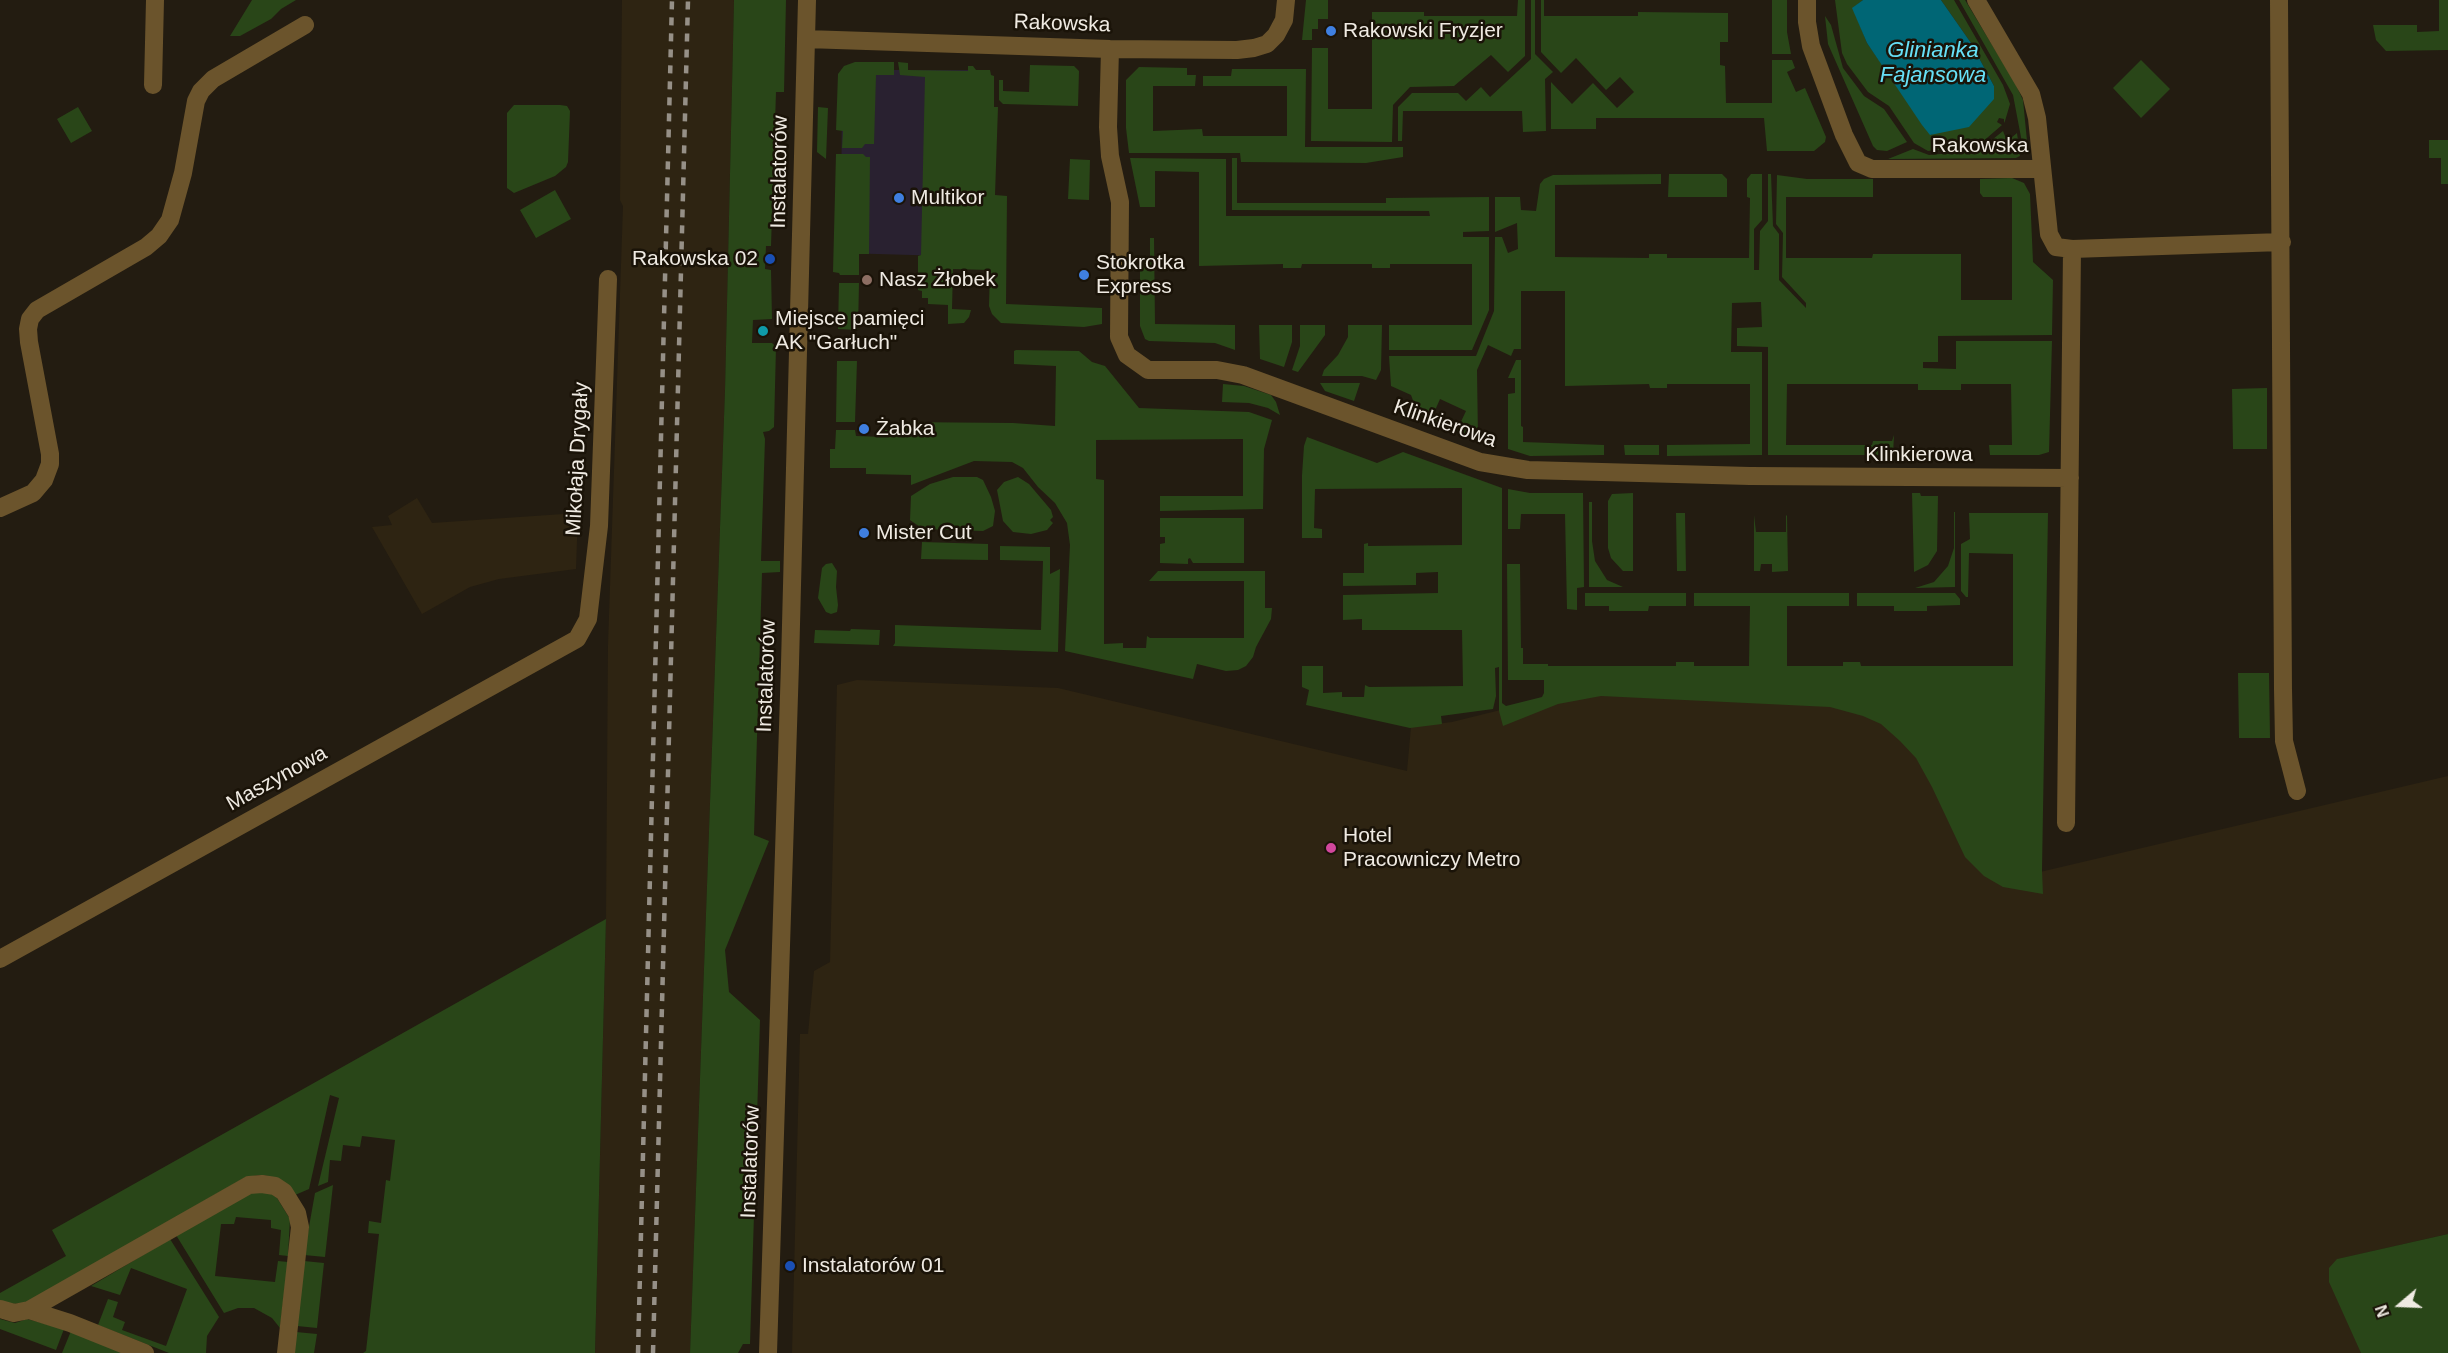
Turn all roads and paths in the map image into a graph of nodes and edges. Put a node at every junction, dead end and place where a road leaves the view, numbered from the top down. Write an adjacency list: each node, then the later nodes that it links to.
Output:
1 (155, 0): 10 (street)
2 (807, 0): 8 (street, Instalatorów)
3 (1286, 0): 9 (street, Rakowska)
4 (1807, 0): 11 (street, Rakowska)
5 (1976, 0): 11 (street)
6 (2279, 0): 12 (street)
7 (305, 25): 16 (street)
8 (806, 39): 9 (street, Rakowska); 25 (street, Instalatorów)
9 (1110, 49): 15 (street, Klinkierowa)
10 (153, 85)
11 (2040, 169): 13 (street, Rakowska)
12 (2282, 242): 13 (street); 18 (street)
13 (2072, 249): 15 (street)
14 (608, 279): 17 (street, Mikołaja Drygały)
15 (2070, 478): 19 (street)
16 (0, 508)
17 (577, 639): 20 (street, Maszynowa)
18 (2297, 791)
19 (2066, 823)
20 (0, 959)
21 (0, 1309): 22 (street)
22 (29, 1310): 23 (street); 24 (street)
23 (145, 1353)
24 (286, 1353)
25 (768, 1353)

